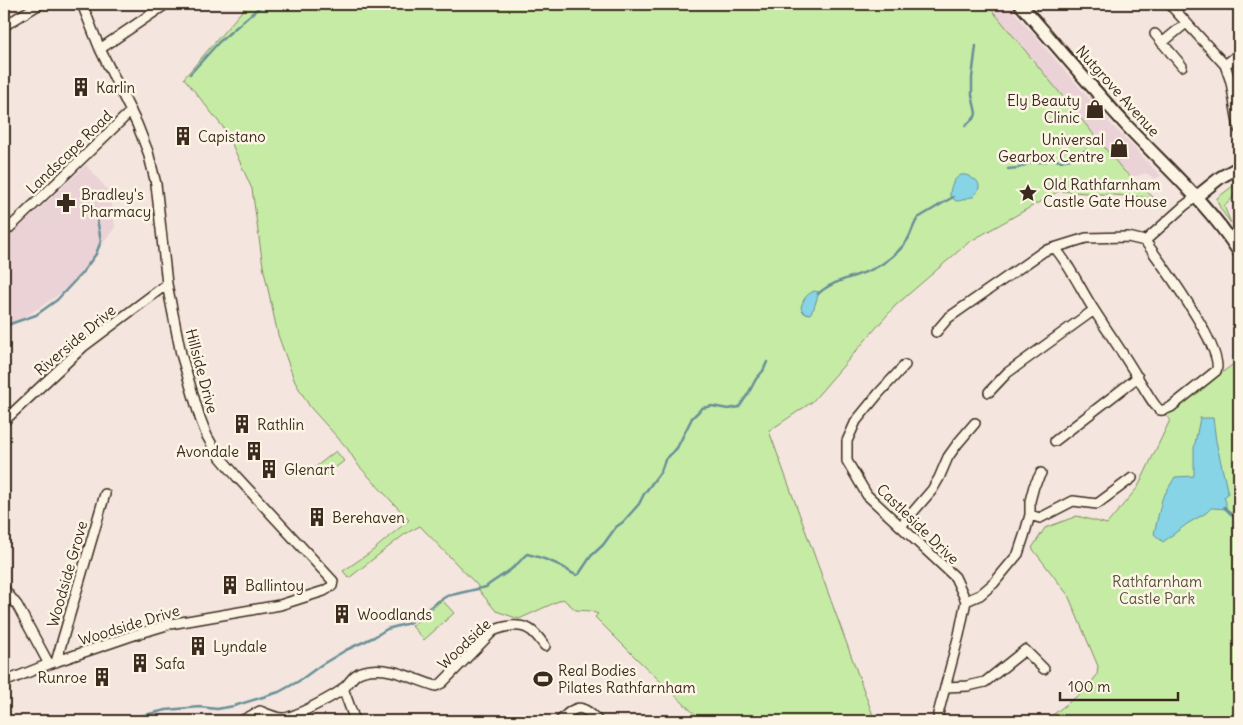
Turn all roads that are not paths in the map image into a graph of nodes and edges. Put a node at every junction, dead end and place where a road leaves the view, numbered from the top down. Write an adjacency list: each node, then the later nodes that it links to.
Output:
1 (40, 4): 7 (street)
2 (82, 4): 10 (street, Hillside Drive)
3 (166, 4): 10 (street)
4 (1020, 4): 17 (main road, Nutgrove Avenue)
5 (1173, 4): 6 (street)
6 (1186, 22): 9 (street); 12 (street)
7 (4, 26)
8 (1155, 34): 9 (street)
9 (1162, 43): 13 (street)
10 (100, 49): 14 (street, Hillside Drive)
11 (1239, 54): 12 (street)
12 (1225, 65): 15 (street)
13 (1182, 66)
14 (131, 111): 18 (street, Landscape Road); 22 (street, Hillside Drive)
15 (1239, 129)
16 (1239, 168): 17 (main road)
17 (1196, 197): 19 (street); 21 (main road, Nutgrove Avenue)
18 (4, 232)
19 (1145, 241): 20 (street); 26 (street)
20 (1055, 248): 23 (street); 24 (street)
21 (1239, 252)
22 (167, 284): 28 (street, Riverside Drive); 37 (street, Hillside Drive)
23 (1094, 310): 26 (street); 27 (street)
24 (936, 332)
25 (905, 365): 35 (street, Castleside Drive)
26 (1138, 377): 30 (street)
27 (990, 392)
28 (4, 421)
29 (975, 423): 35 (street)
30 (1055, 441)
31 (1041, 473): 34 (street)
32 (1132, 478): 34 (street)
33 (105, 494): 40 (street, Woodside Grove)
34 (1030, 515): 38 (street)
35 (901, 526): 38 (street, Castleside Drive)
36 (4, 590): 40 (street)
37 (324, 591): 40 (street, Woodside Drive)
38 (966, 600): 43 (street)
39 (545, 646): 44 (street, Woodside)
40 (53, 663): 42 (street, Woodside Drive)
41 (1044, 669): 43 (street)
42 (4, 682)
43 (945, 687): 50 (street)
44 (343, 688): 45 (street, Woodside); 47 (street)
45 (283, 720): 46 (street, Woodside)
46 (241, 721)
47 (355, 721)
48 (560, 721): 49 (street)
49 (598, 721)
50 (940, 721)

